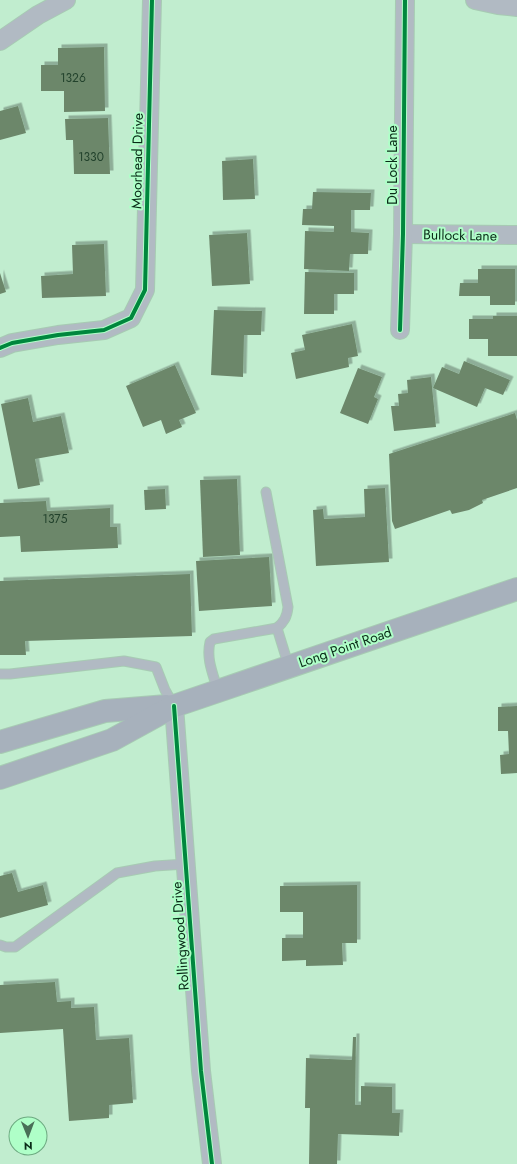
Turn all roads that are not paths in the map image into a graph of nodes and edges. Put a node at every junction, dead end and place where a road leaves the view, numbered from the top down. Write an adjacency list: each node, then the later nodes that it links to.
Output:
1 (66, 0): 6 (street)
2 (152, 0): 10 (street, Moorhead Drive)
3 (405, 0): 7 (street, Du Lock Lane)
4 (475, 0): 5 (street)
5 (517, 7)
6 (0, 41)
7 (403, 234): 8 (street, Bullock Lane); 9 (street, Du Lock Lane)
8 (517, 235)
9 (400, 330)
10 (0, 348)
11 (266, 492): 13 (lane)
12 (517, 589): 14 (main road, Long Point Road)
13 (277, 628): 14 (lane); 16 (lane)
14 (289, 667): 16 (main road, Long Point Road)
15 (0, 674): 17 (lane)
16 (218, 691): 17 (main road, Long Point Road)
17 (174, 706): 18 (main road, Long Point Road); 19 (main road, Long Point Road); 20 (street, Rollingwood Drive)
18 (0, 742)
19 (0, 778)
20 (186, 864): 21 (lane); 22 (street, Rollingwood Drive)
21 (0, 945)
22 (212, 1164)

